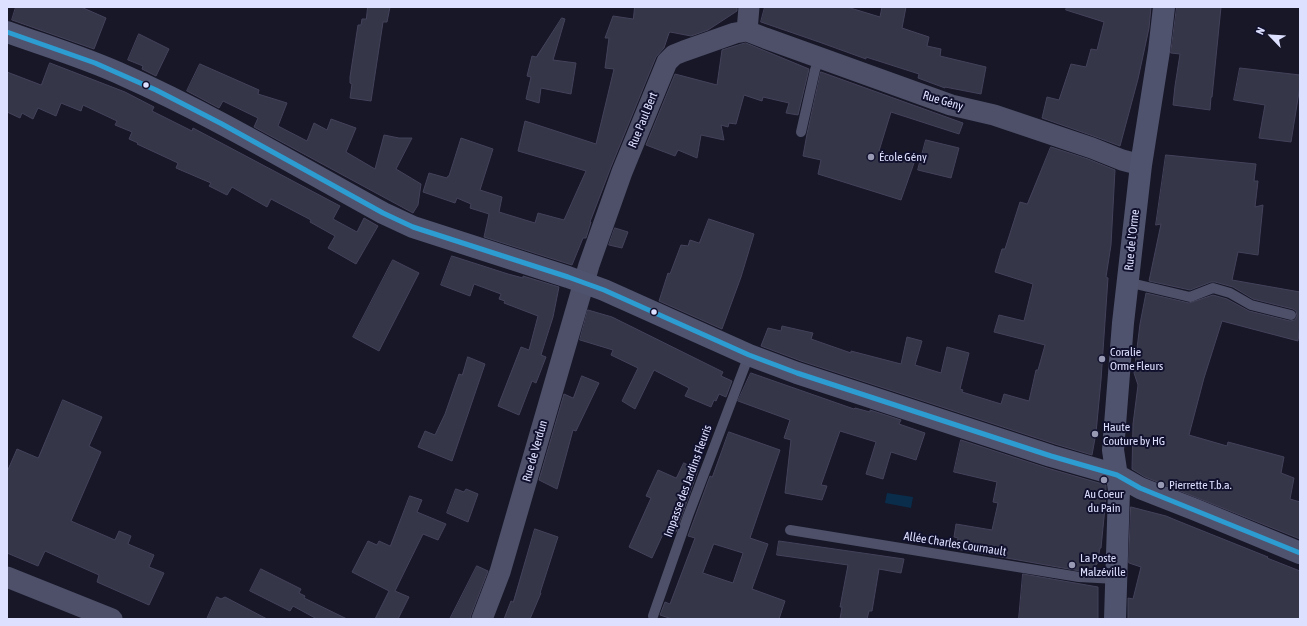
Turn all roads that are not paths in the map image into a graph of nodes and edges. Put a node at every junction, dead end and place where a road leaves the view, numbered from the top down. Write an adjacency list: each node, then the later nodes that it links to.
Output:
1 (749, 7): 3 (street)
2 (1164, 7): 7 (main road, Rue de l'Orme)
3 (747, 31): 5 (street, Rue Gény); 9 (street, Rue Paul Bert)
4 (7, 32): 9 (main road)
5 (819, 58): 6 (lane); 7 (street, Rue Gény)
6 (801, 132)
7 (1141, 165): 8 (main road, Rue de l'Orme)
8 (1127, 282): 10 (lane); 12 (main road, Rue de l'Orme)
9 (584, 283): 11 (main road); 19 (street, Rue de Verdun)
10 (1291, 315)
11 (749, 355): 12 (main road); 17 (lane, Impasse des Jardins Fleuris)
12 (1117, 475): 14 (main road); 16 (main road, Rue de l'Orme)
13 (790, 530): 16 (lane, Allée Charles Cournault)
14 (1300, 553)
15 (7, 577): 18 (street)
16 (1116, 579): 20 (main road, Rue de l'Orme)
17 (653, 616)
18 (112, 619)
19 (482, 619)
20 (1115, 619)

